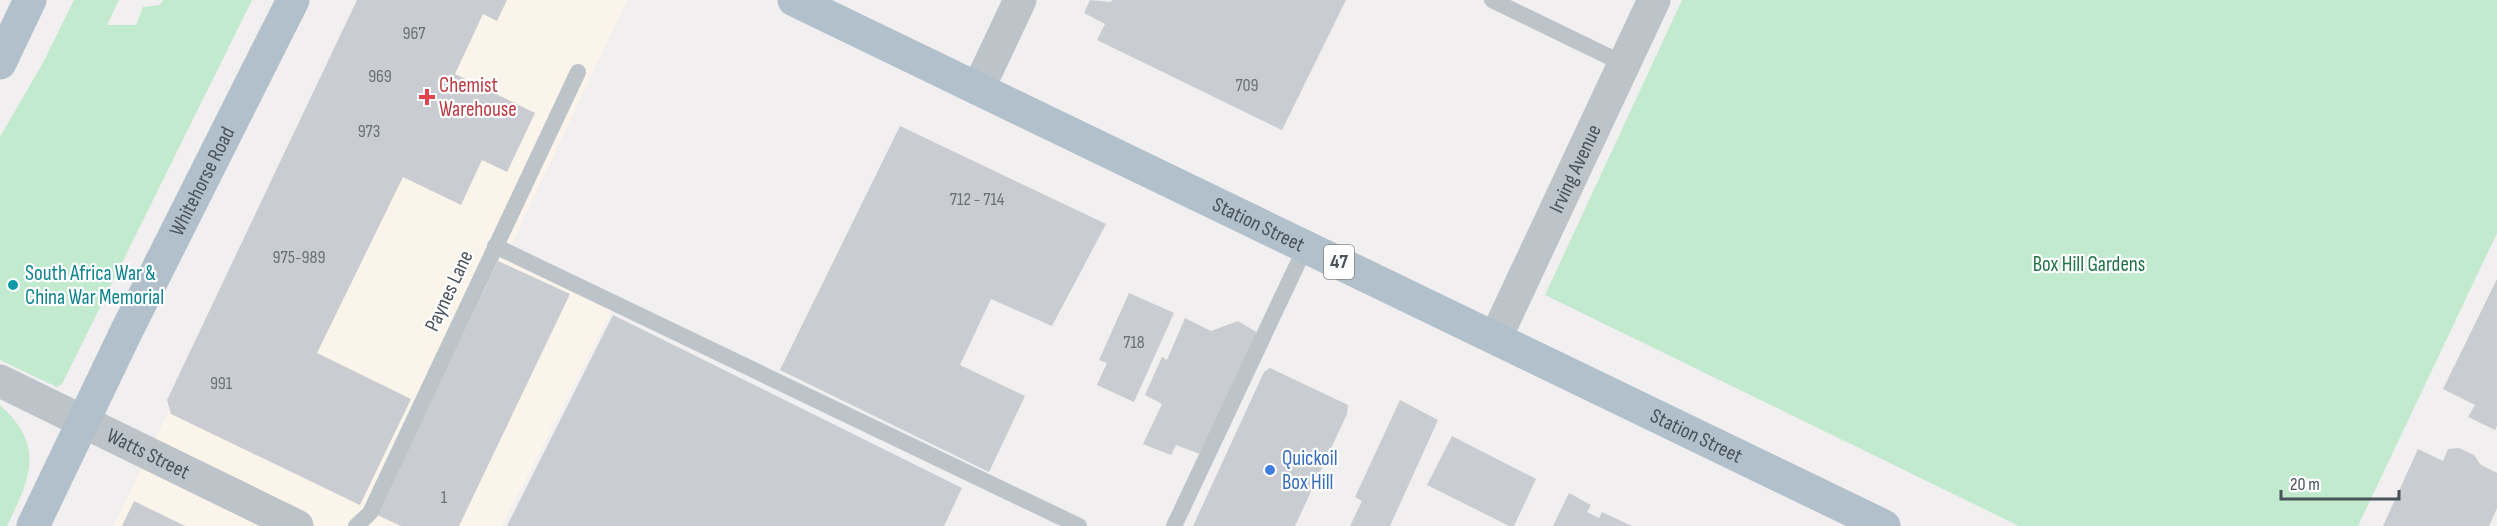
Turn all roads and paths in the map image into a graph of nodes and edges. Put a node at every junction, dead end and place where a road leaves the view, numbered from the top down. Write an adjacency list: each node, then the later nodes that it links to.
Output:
1 (30, 0): 7 (main road)
2 (293, 0): 15 (main road, Whitehorse Road)
3 (794, 0): 10 (main road, Station Street / 47)
4 (1020, 0): 10 (street)
5 (1492, 0): 8 (lane)
6 (1654, 0): 8 (street, Irving Avenue)
7 (0, 63)
8 (1624, 64): 13 (street, Irving Avenue)
9 (578, 72): 11 (lane, Paynes Lane)
10 (978, 89): 12 (main road, Station Street / 47)
11 (495, 246): 18 (lane, Paynes Lane); 19 (lane)
12 (1306, 246): 13 (main road, Station Street / 47); 20 (lane)
13 (1496, 337): 21 (main road, Station Street / 47)
14 (0, 381): 15 (street, Watts Street)
15 (82, 422): 16 (main road, Whitehorse Road); 17 (street, Watts Street)
16 (33, 526)
17 (297, 526)
18 (356, 526)
19 (1079, 526)
20 (1174, 526)
21 (1884, 526)

